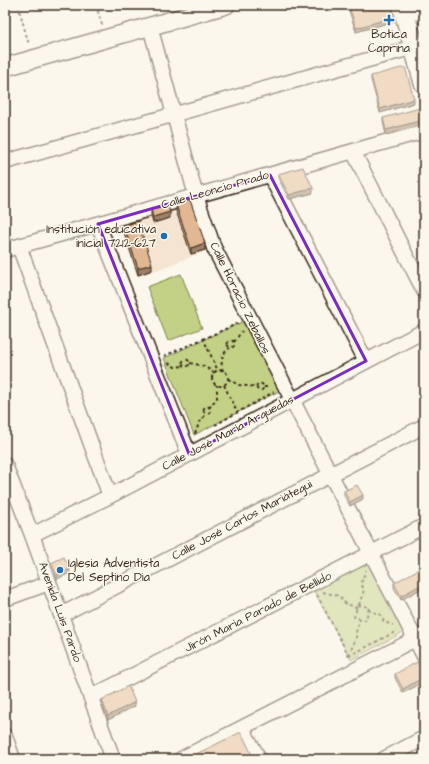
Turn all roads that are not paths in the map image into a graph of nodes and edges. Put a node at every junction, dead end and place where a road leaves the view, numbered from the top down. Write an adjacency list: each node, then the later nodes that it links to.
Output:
1 (185, 5): 8 (street)
2 (402, 5): 7 (main road)
3 (422, 5): 5 (main road)
4 (221, 6): 6 (street)
5 (424, 14)
6 (150, 26): 9 (street); 11 (street, Calle Horacio Zeballos)
7 (414, 47): 10 (main road); 11 (street)
8 (5, 56)
9 (5, 67)
10 (424, 83)
11 (174, 114): 14 (street); 16 (street, Calle Horacio Zeballos)
12 (424, 130): 13 (street, Calle Leoncio Prado)
13 (353, 151): 15 (street, Calle Leoncio Prado); 20 (street)
14 (5, 162)
15 (270, 175): 16 (street, Calle Leoncio Prado); 22 (street)
16 (196, 196): 17 (street, Calle Leoncio Prado); 23 (street, Calle Horacio Zeballos)
17 (98, 224): 18 (street, Calle Leoncio Prado); 25 (street)
18 (19, 246): 19 (street, Calle Leoncio Prado); 28 (street)
19 (5, 250)
20 (424, 291)
21 (424, 331): 22 (street, Calle José María Arguedas)
22 (366, 361): 23 (street, Calle José María Arguedas)
23 (291, 400): 25 (street, Calle José María Arguedas); 27 (street, Calle Horacio Zeballos)
24 (424, 426): 27 (street, Calle José Carlos Mariátegui)
25 (189, 454): 28 (street, Calle José María Arguedas)
26 (5, 465): 30 (street, Avenida Luis Pardo)
27 (330, 474): 31 (street, Calle Horacio Zeballos); 34 (street, Calle José Carlos Mariátegui)
28 (110, 496): 30 (street, Calle José María Arguedas)
29 (424, 526): 31 (street, Jirón María Parado de Bellido)
30 (32, 534): 32 (street, Avenida Luis Pardo)
31 (372, 554): 35 (street, Calle Horacio Zeballos); 37 (street, Jirón María Parado de Bellido)
32 (49, 583): 33 (street); 34 (street, Avenida Luis Pardo)
33 (5, 599)
34 (61, 615): 37 (street, Avenida Luis Pardo)
35 (420, 637): 36 (street, Calle Horacio Zeballos); 38 (street)
36 (424, 656)
37 (91, 697): 42 (street, Avenida Luis Pardo)
38 (242, 728): 43 (street); 44 (street)
39 (5, 736): 41 (street)
40 (424, 738): 45 (street)
41 (14, 759)
42 (113, 759)
43 (181, 759)
44 (259, 759)
45 (384, 759)

